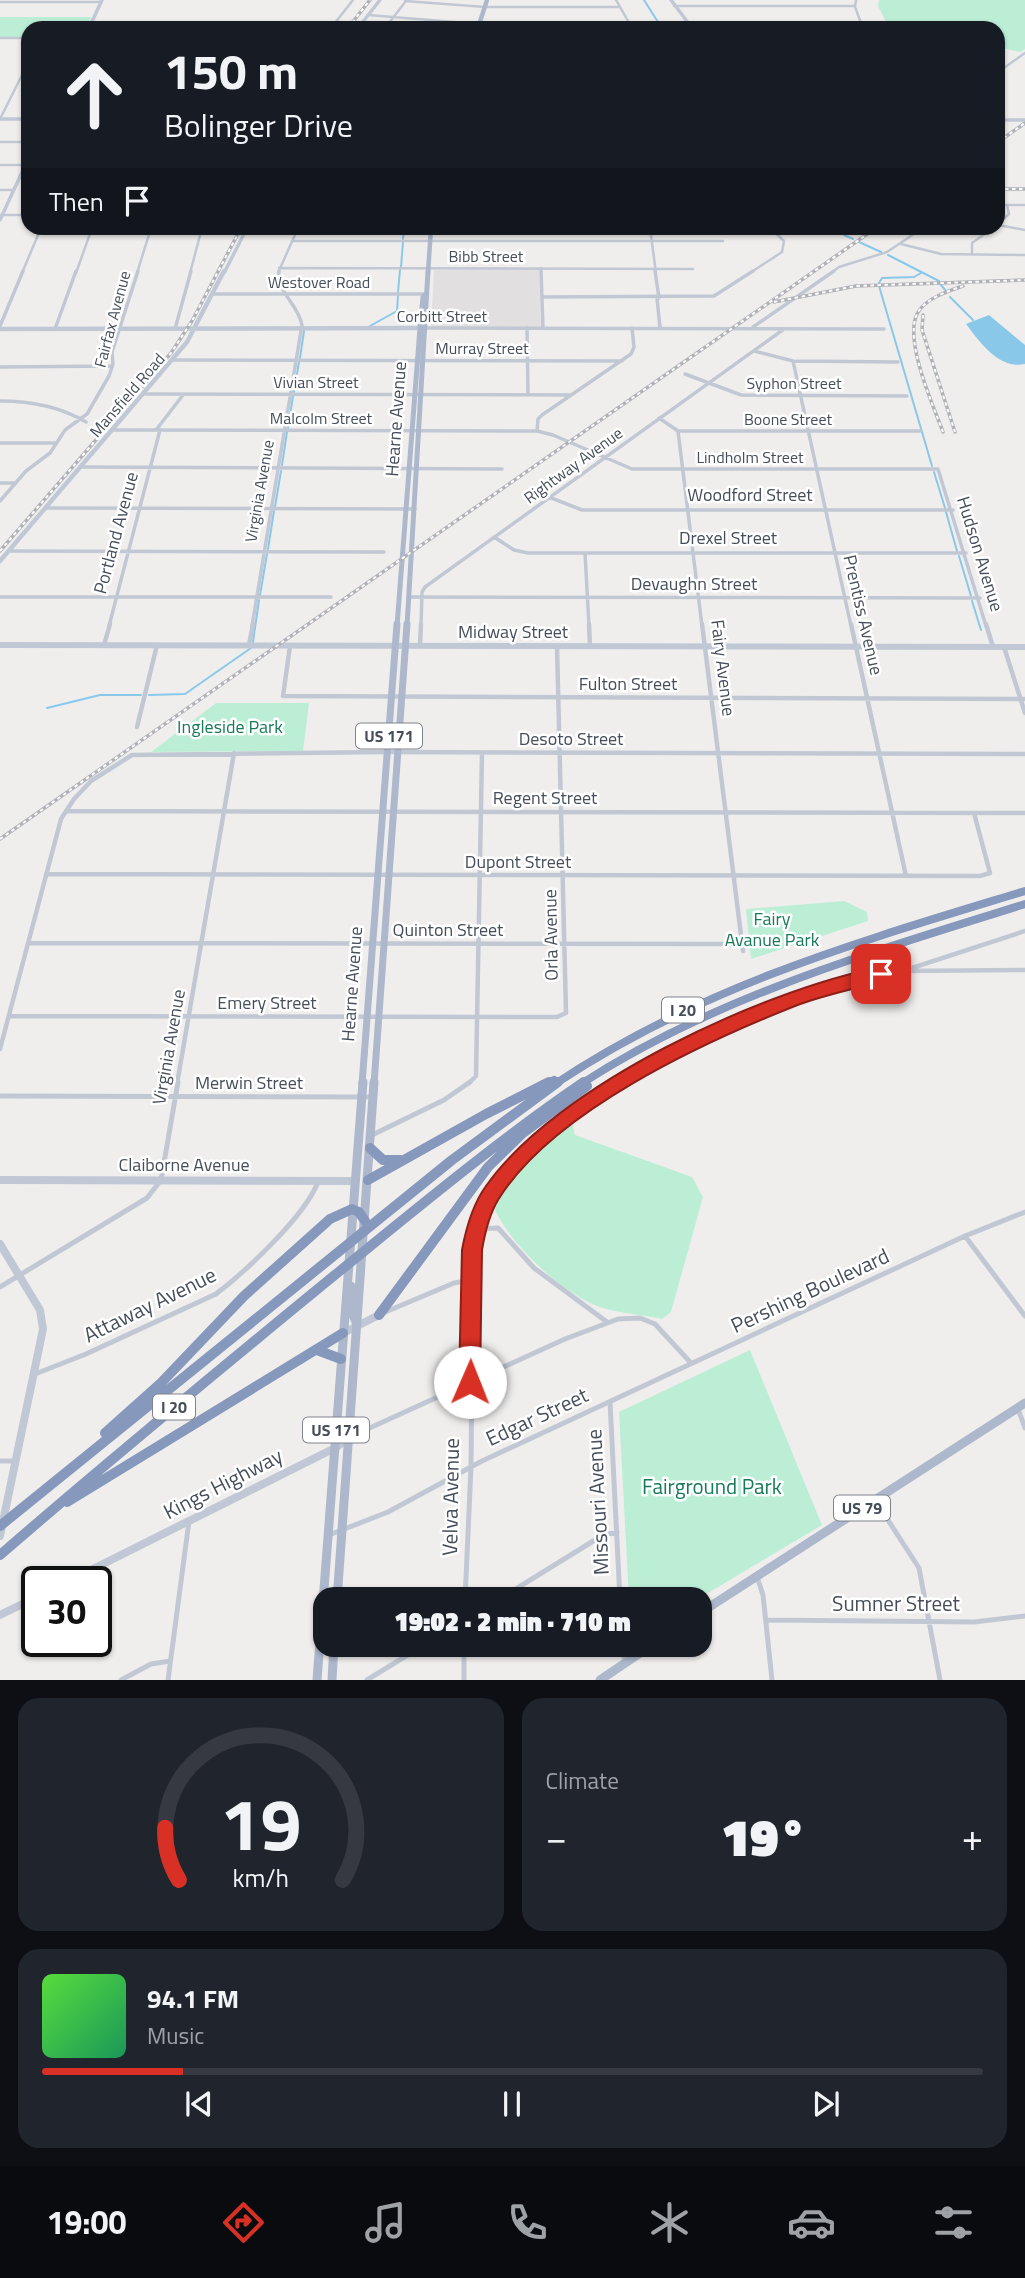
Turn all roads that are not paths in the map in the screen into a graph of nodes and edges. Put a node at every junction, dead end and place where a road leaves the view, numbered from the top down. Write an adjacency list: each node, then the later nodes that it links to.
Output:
1 (353, 0): 17 (street)
2 (380, 0): 14 (street)
3 (487, 0): 12 (main road)
4 (616, 0): 13 (street)
5 (671, 0): 10 (street)
6 (856, 0): 11 (street)
7 (102, 1): 9 (street); 16 (street)
8 (406, 1): 12 (street); 15 (street)
9 (0, 2)
10 (674, 6): 11 (street); 23 (street)
11 (855, 6): 24 (street)
12 (485, 7): 13 (street); 21 (main road)
13 (619, 7): 22 (street)
14 (368, 15): 15 (street); 18 (street)
15 (393, 17): 19 (street); 20 (street)
16 (92, 21)
17 (336, 21)
18 (363, 21)
19 (390, 21)
20 (431, 21)
21 (480, 21)
22 (628, 21)
23 (685, 21)
24 (860, 21)
25 (0, 38): 26 (street)
26 (21, 38)
27 (1025, 54): 28 (street)
28 (1005, 67)
29 (21, 77): 30 (street)
30 (0, 119): 31 (street)
31 (21, 119)
32 (1005, 119): 33 (street)
33 (1025, 119)
34 (0, 142): 35 (street)
35 (21, 142)
36 (0, 165): 37 (street)
37 (21, 165)
38 (21, 174): 40 (street)
39 (0, 190): 40 (street)
40 (14, 190): 44 (street)
41 (1007, 205): 42 (street); 45 (street)
42 (1025, 205)
43 (21, 216): 44 (street)
44 (1, 217)
45 (1005, 218)
46 (1005, 226): 47 (street)
47 (1025, 230)
48 (38, 235): 76 (street)
49 (89, 235): 85 (street)
50 (149, 235): 86 (street, Fairfax Avenue)
51 (200, 235): 87 (street)
52 (243, 235): 72 (street, Mansfield Road)
53 (295, 235): 60 (street)
54 (430, 235): 59 (main road, Hearne Avenue / US 171)
55 (651, 235): 61 (street)
56 (778, 235): 75 (street)
57 (913, 235): 63 (street)
58 (983, 235): 64 (street)
59 (430, 240): 60 (street); 61 (street); 67 (main road, Hearne Avenue / US 171)
60 (292, 241): 66 (street)
61 (652, 241): 62 (street); 69 (street)
62 (723, 241)
63 (900, 244): 64 (street); 84 (street)
64 (972, 255): 65 (street)
65 (1025, 255)
66 (279, 268): 67 (street, Bibb Street); 73 (street)
67 (428, 268): 68 (street, Bibb Street); 71 (main road, Hearne Avenue / US 171)
68 (541, 268): 69 (street, Bibb Street); 74 (street)
69 (656, 268): 70 (street, Bibb Street); 75 (street)
70 (693, 269)
71 (426, 293): 73 (street, Westover Road); 79 (main road, Hearne Avenue / US 171)
72 (212, 294): 73 (street, Westover Road); 77 (street, Mansfield Road)
73 (285, 294): 78 (street)
74 (542, 298): 75 (street); 81 (street)
75 (658, 298): 83 (street)
76 (0, 327): 85 (street, Corbitt Street)
77 (195, 328): 78 (street, Corbitt Street); 87 (street, Corbitt Street); 91 (street, Mansfield Road)
78 (301, 328): 79 (street, Corbitt Street); 92 (street, Virginia Avenue)
79 (424, 328): 80 (street, Corbitt Street); 93 (main road, Hearne Avenue / US 171)
80 (527, 328): 81 (street, Corbitt Street); 94 (street)
81 (543, 328): 82 (street, Corbitt Street)
82 (632, 328): 83 (street, Corbitt Street); 96 (street)
83 (660, 328): 84 (street, Corbitt Street)
84 (751, 328): 88 (street, Corbitt Street)
85 (55, 329): 86 (street, Corbitt Street)
86 (119, 329): 87 (street, Corbitt Street); 98 (street, Fairfax Avenue)
87 (175, 329)
88 (784, 329): 89 (street, Corbitt Street); 90 (street, Rightway Avenue)
89 (884, 329)
90 (753, 351): 95 (street); 101 (street, Rightway Avenue)
91 (174, 360): 92 (street, Murray Street); 102 (street, Mansfield Road)
92 (296, 360): 93 (street, Murray Street); 104 (street, Virginia Avenue)
93 (421, 360): 94 (street, Murray Street); 105 (main road, Hearne Avenue / US 171)
94 (528, 360): 96 (street, Murray Street); 106 (street)
95 (793, 360): 97 (street); 108 (street, Prentiss Avenue)
96 (622, 361): 107 (street)
97 (898, 362)
98 (113, 366): 99 (street); 112 (street, Fairfax Avenue)
99 (0, 367)
100 (685, 374): 101 (street, Syphon Street)
101 (708, 383): 108 (street, Syphon Street); 111 (street, Rightway Avenue)
102 (145, 394): 103 (street, Vivian Street); 113 (street, Mansfield Road)
103 (184, 394): 104 (street, Vivian Street); 114 (street)
104 (290, 394): 105 (street, Vivian Street); 115 (street, Virginia Avenue)
105 (419, 394): 106 (street, Vivian Street); 116 (main road, Hearne Avenue / US 171)
106 (528, 395): 107 (street, Vivian Street)
107 (572, 395): 117 (street)
108 (800, 395): 109 (street, Syphon Street); 120 (street, Prentiss Avenue)
109 (907, 396)
110 (0, 401): 112 (street)
111 (659, 418): 118 (street); 124 (street, Rightway Avenue)
112 (83, 421): 123 (street, Fairfax Avenue)
113 (114, 430): 114 (street, Malcolm Street); 125 (street, Mansfield Road)
114 (158, 430): 115 (street, Malcolm Street); 126 (street, Portland Avenue)
115 (284, 430): 116 (street, Malcolm Street); 127 (street, Virginia Avenue)
116 (416, 431): 117 (street, Malcolm Street); 128 (main road, Hearne Avenue / US 171)
117 (537, 431): 121 (street, Malcolm Street)
118 (678, 431): 120 (street, Boone Street); 130 (street, Fairy Avenue)
119 (920, 431): 120 (street, Boone Street)
120 (808, 432): 131 (street, Prentiss Avenue)
121 (568, 442): 124 (street, Lindholm Street)
122 (0, 443): 123 (street)
123 (56, 443): 134 (street, Fairfax Avenue)
124 (603, 459): 130 (street, Lindholm Street); 135 (street, Rightway Avenue)
125 (81, 467): 126 (street); 137 (street, Mansfield Road)
126 (150, 468): 127 (street); 138 (street, Portland Avenue)
127 (277, 469): 128 (street); 139 (street, Virginia Avenue)
128 (413, 469): 129 (street); 140 (main road, Hearne Avenue / US 171)
129 (502, 469)
130 (683, 469): 131 (street, Lindholm Street); 141 (street, Fairy Avenue)
131 (816, 470): 132 (street, Lindholm Street); 142 (street, Prentiss Avenue)
132 (938, 470): 143 (street, Hudson Avenue)
133 (0, 482): 134 (street)
134 (15, 483): 136 (street, Fairfax Avenue)
135 (549, 497): 141 (street, Woodford Street); 144 (street, Rightway Avenue)
136 (0, 501)
137 (46, 508): 138 (street); 145 (street, Mansfield Road)
138 (139, 509): 139 (street); 146 (street, Portland Avenue)
139 (271, 509): 140 (street); 147 (street, Virginia Avenue)
140 (410, 509): 158 (main road, Hearne Avenue / US 171); 168 (main road, Hearne Avenue / US 171)
141 (689, 509): 142 (street, Woodford Street); 150 (street, Fairy Avenue)
142 (825, 510): 143 (street, Woodford Street); 151 (street, Prentiss Avenue)
143 (953, 510): 152 (street, Hudson Avenue)
144 (494, 537): 149 (street, Drexel Street); 159 (street, Rightway Avenue)
145 (9, 551): 146 (street); 153 (street, Mansfield Road)
146 (128, 551): 147 (street); 155 (street, Portland Avenue)
147 (263, 552): 148 (street); 156 (street, Virginia Avenue)
148 (384, 552)
149 (585, 552): 150 (street, Drexel Street); 160 (street)
150 (694, 552): 151 (street, Drexel Street); 161 (street, Fairy Avenue)
151 (835, 553): 152 (street, Drexel Street); 162 (street, Prentiss Avenue)
152 (966, 553): 163 (street, Hudson Avenue)
153 (0, 561)
154 (0, 597): 155 (street)
155 (116, 597): 156 (street); 165 (street, Portland Avenue)
156 (256, 597): 157 (street); 167 (street, Virginia Avenue)
157 (331, 597)
158 (408, 597): 159 (street, Devaughn Street); 169 (main road, Hearne Avenue / US 171)
159 (422, 597): 160 (street, Devaughn Street); 170 (street)
160 (587, 597): 161 (street, Devaughn Street); 173 (street)
161 (700, 598): 162 (street, Devaughn Street); 174 (street, Fairy Avenue)
162 (845, 598): 163 (street, Devaughn Street); 175 (street, Prentiss Avenue)
163 (980, 598): 176 (street, Hudson Avenue)
164 (0, 645): 165 (street, Midway Street)
165 (104, 645): 166 (street, Midway Street)
166 (157, 645): 167 (street, Midway Street); 186 (street)
167 (250, 645): 171 (street, Midway Street)
168 (396, 645): 169 (street, Midway Street); 171 (street, Midway Street); 179 (main road, Hearne Avenue / US 171)
169 (405, 645): 170 (street, Midway Street); 180 (main road, Hearne Avenue / US 171)
170 (419, 645): 172 (street, Midway Street)
171 (290, 646): 179 (street, Fulton Street)
172 (557, 646): 173 (street, Midway Street); 181 (street, Orla Avenue)
173 (590, 646): 174 (street, Midway Street)
174 (706, 646): 175 (street, Midway Street); 182 (street, Fairy Avenue)
175 (856, 647): 176 (street, Midway Street); 183 (street, Prentiss Avenue)
176 (993, 647): 177 (street, Midway Street)
177 (1004, 647): 178 (street, Midway Street); 184 (street)
178 (1025, 647)
179 (392, 696): 180 (street, Fulton Street); 187 (main road, Hearne Avenue / US 171)
180 (401, 698): 181 (street, Fulton Street); 188 (main road, Hearne Avenue / US 171)
181 (559, 698): 182 (street, Fulton Street); 191 (street, Orla Avenue)
182 (713, 698): 183 (street, Fulton Street); 192 (street, Fairy Avenue)
183 (867, 699): 184 (street, Fulton Street); 193 (street, Prentiss Avenue)
184 (1023, 699): 185 (street)
185 (1025, 713)
186 (137, 727)
187 (388, 752): 188 (street, Desoto Street); 190 (street, Desoto Street); 197 (main road, Hearne Avenue / US 171)
188 (398, 752): 189 (street, Desoto Street); 198 (main road, Hearne Avenue / US 171)
189 (482, 752): 191 (street, Desoto Street); 199 (street)
190 (234, 753): 195 (street, Desoto Street); 196 (street, Virginia Avenue)
191 (561, 753): 192 (street, Desoto Street); 200 (street, Orla Avenue)
192 (719, 753): 193 (street, Desoto Street); 201 (street, Fairy Avenue)
193 (879, 754): 194 (street, Desoto Street); 202 (street, Prentiss Avenue)
194 (1025, 754)
195 (65, 811): 196 (street, Regent Street); 205 (street)
196 (226, 811): 197 (street, Regent Street); 206 (street, Virginia Avenue)
197 (383, 812): 198 (street, Regent Street); 207 (main road, Hearne Avenue / US 171)
198 (393, 812): 199 (street, Regent Street); 208 (main road, Hearne Avenue / US 171)
199 (482, 812): 200 (street, Regent Street); 209 (street)
200 (562, 812): 201 (street, Regent Street); 210 (street, Orla Avenue)
201 (727, 812): 202 (street, Regent Street); 211 (street, Fairy Avenue)
202 (892, 813): 203 (street, Regent Street); 212 (street, Prentiss Avenue)
203 (974, 813): 204 (street, Regent Street); 212 (street, Dupont Street)
204 (1025, 813)
205 (46, 874): 206 (street, Dupont Street); 216 (street)
206 (214, 875): 207 (street, Dupont Street); 217 (street, Virginia Avenue)
207 (379, 876): 208 (street, Dupont Street); 218 (main road, Hearne Avenue / US 171)
208 (389, 876): 209 (street, Dupont Street); 219 (main road, Hearne Avenue / US 171)
209 (480, 876): 210 (street, Dupont Street); 220 (street)
210 (564, 876): 211 (street, Dupont Street); 221 (street, Orla Avenue)
211 (734, 876): 212 (street, Dupont Street); 222 (street, Fairy Avenue)
212 (906, 876)
213 (1025, 891): 233 (highway, I 20)
214 (1025, 904): 232 (highway, I 20)
215 (1025, 931): 224 (street)
216 (28, 943): 217 (street, Quinton Street); 226 (street)
217 (202, 943): 218 (street, Quinton Street); 227 (street, Virginia Avenue)
218 (373, 944): 219 (street, Quinton Street); 228 (main road, Hearne Avenue / US 171)
219 (384, 944): 220 (street, Quinton Street); 229 (main road, Hearne Avenue / US 171)
220 (479, 944): 221 (street, Quinton Street); 230 (street)
221 (565, 944): 222 (street, Quinton Street); 225 (street, Orla Avenue)
222 (743, 947)
223 (1025, 970): 224 (street)
224 (898, 971): 249 (street)
225 (566, 1013): 230 (street, Emery Street)
226 (9, 1016): 227 (street, Emery Street); 231 (street)
227 (190, 1017): 228 (street, Emery Street); 235 (street, Virginia Avenue)
228 (368, 1017): 229 (street, Emery Street); 236 (main road, Hearne Avenue / US 171)
229 (379, 1017): 230 (street, Emery Street); 237 (main road, Hearne Avenue / US 171)
230 (477, 1018): 238 (street)
231 (0, 1049)
232 (637, 1051): 256 (highway); 278 (highway, I 20)
233 (566, 1076): 240 (highway); 274 (highway, I 20)
234 (0, 1096): 235 (street, Merwin Street)
235 (176, 1097): 236 (street, Merwin Street); 242 (street, Virginia Avenue)
236 (361, 1097): 237 (street, Merwin Street); 245 (main road, Hearne Avenue / US 171)
237 (373, 1097): 238 (main road, Hearne Avenue / US 171)
238 (370, 1136): 239 (main road, Hearne Avenue / US 171)
239 (370, 1148): 240 (highway); 243 (main road, Hearne Avenue / US 171)
240 (406, 1159): 243 (highway)
241 (0, 1180): 242 (street, Claiborne Avenue)
242 (161, 1180): 244 (street, Claiborne Avenue); 252 (street)
243 (368, 1180): 245 (main road, Claiborne Avenue); 248 (main road, Hearne Avenue / US 171)
244 (318, 1181): 245 (street, Claiborne Avenue); 264 (street, Attaway Avenue)
245 (355, 1181): 246 (main road, Hearne Avenue / US 171)
246 (352, 1209): 248 (highway); 253 (main road, Hearne Avenue / US 171); 274 (highway)
247 (1025, 1212): 250 (street, Pershing Boulevard)
248 (365, 1221): 259 (main road, Hearne Avenue / US 171)
249 (476, 1229): 254 (street, Velva Avenue); 258 (street)
250 (965, 1236): 257 (street); 263 (street, Pershing Boulevard)
251 (0, 1244): 252 (street)
252 (19, 1275): 255 (street); 264 (street)
253 (347, 1275): 259 (main road); 260 (main road, Hearne Avenue / US 171)
254 (472, 1280): 256 (street); 265 (street, Velva Avenue)
255 (0, 1287)
256 (379, 1315): 259 (street)
257 (1025, 1316)
258 (608, 1322): 263 (street, Kings Highway); 265 (street, Kings Highway)
259 (357, 1324): 260 (street); 269 (main road, Hearne Avenue / US 171)
260 (343, 1333): 261 (highway); 262 (main road, Hearne Avenue / US 171)
261 (317, 1350): 262 (highway); 278 (highway)
262 (341, 1359): 270 (main road, Hearne Avenue / US 171)
263 (691, 1363): 266 (street, Pershing Boulevard)
264 (34, 1375): 272 (street)
265 (470, 1382): 269 (street, Kings Highway); 273 (street, Velva Avenue)
266 (610, 1402): 273 (street, Edgar Street); 280 (street, Missouri Avenue)
267 (1021, 1405): 268 (street); 275 (main road, US 79)
268 (1025, 1428)
269 (349, 1437): 270 (street, Kings Highway); 279 (main road, Hearne Avenue / US 171)
270 (335, 1448): 276 (street, Kings Highway); 281 (main road, Hearne Avenue / US 171)
271 (0, 1461): 272 (street)
272 (16, 1461): 282 (street)
273 (471, 1467): 279 (street, Edgar Street); 289 (street, Velva Avenue)
274 (34, 1497): 277 (highway, I 20)
275 (875, 1500): 287 (main road, US 79); 297 (street)
276 (189, 1520): 284 (street, Kings Highway); 303 (street)
277 (0, 1525)
278 (28, 1531): 283 (highway, I 20)
279 (342, 1532): 281 (street, Edgar Street); 286 (main road, Hearne Avenue / US 171)
280 (617, 1532): 290 (street); 291 (street, Missouri Avenue)
281 (328, 1535): 285 (main road, Hearne Avenue / US 171)
282 (0, 1536)
283 (0, 1555)
284 (98, 1566)
285 (325, 1575): 286 (main road); 307 (main road, Hearne Avenue / US 171)
286 (339, 1575): 288 (main road, Hearne Avenue / US 171)
287 (757, 1576): 293 (main road, US 79); 296 (street)
288 (338, 1587)
289 (466, 1587)
290 (519, 1587)
291 (619, 1587)
292 (21, 1605): 294 (street)
293 (712, 1605)
294 (0, 1615)
295 (1025, 1616): 297 (street, Sumner Street)
296 (766, 1620): 297 (street, Sumner Street); 312 (street)
297 (930, 1621): 313 (street)
298 (333, 1657): 308 (main road)
299 (404, 1657): 309 (street)
300 (464, 1657): 310 (street)
301 (624, 1657): 304 (street)
302 (634, 1657): 304 (main road)
303 (170, 1661): 305 (street); 306 (street)
304 (625, 1663): 311 (main road)
305 (121, 1679)
306 (168, 1679)
307 (317, 1679)
308 (332, 1679)
309 (367, 1679)
310 (464, 1679)
311 (600, 1679)
312 (772, 1679)
313 (940, 1679)

